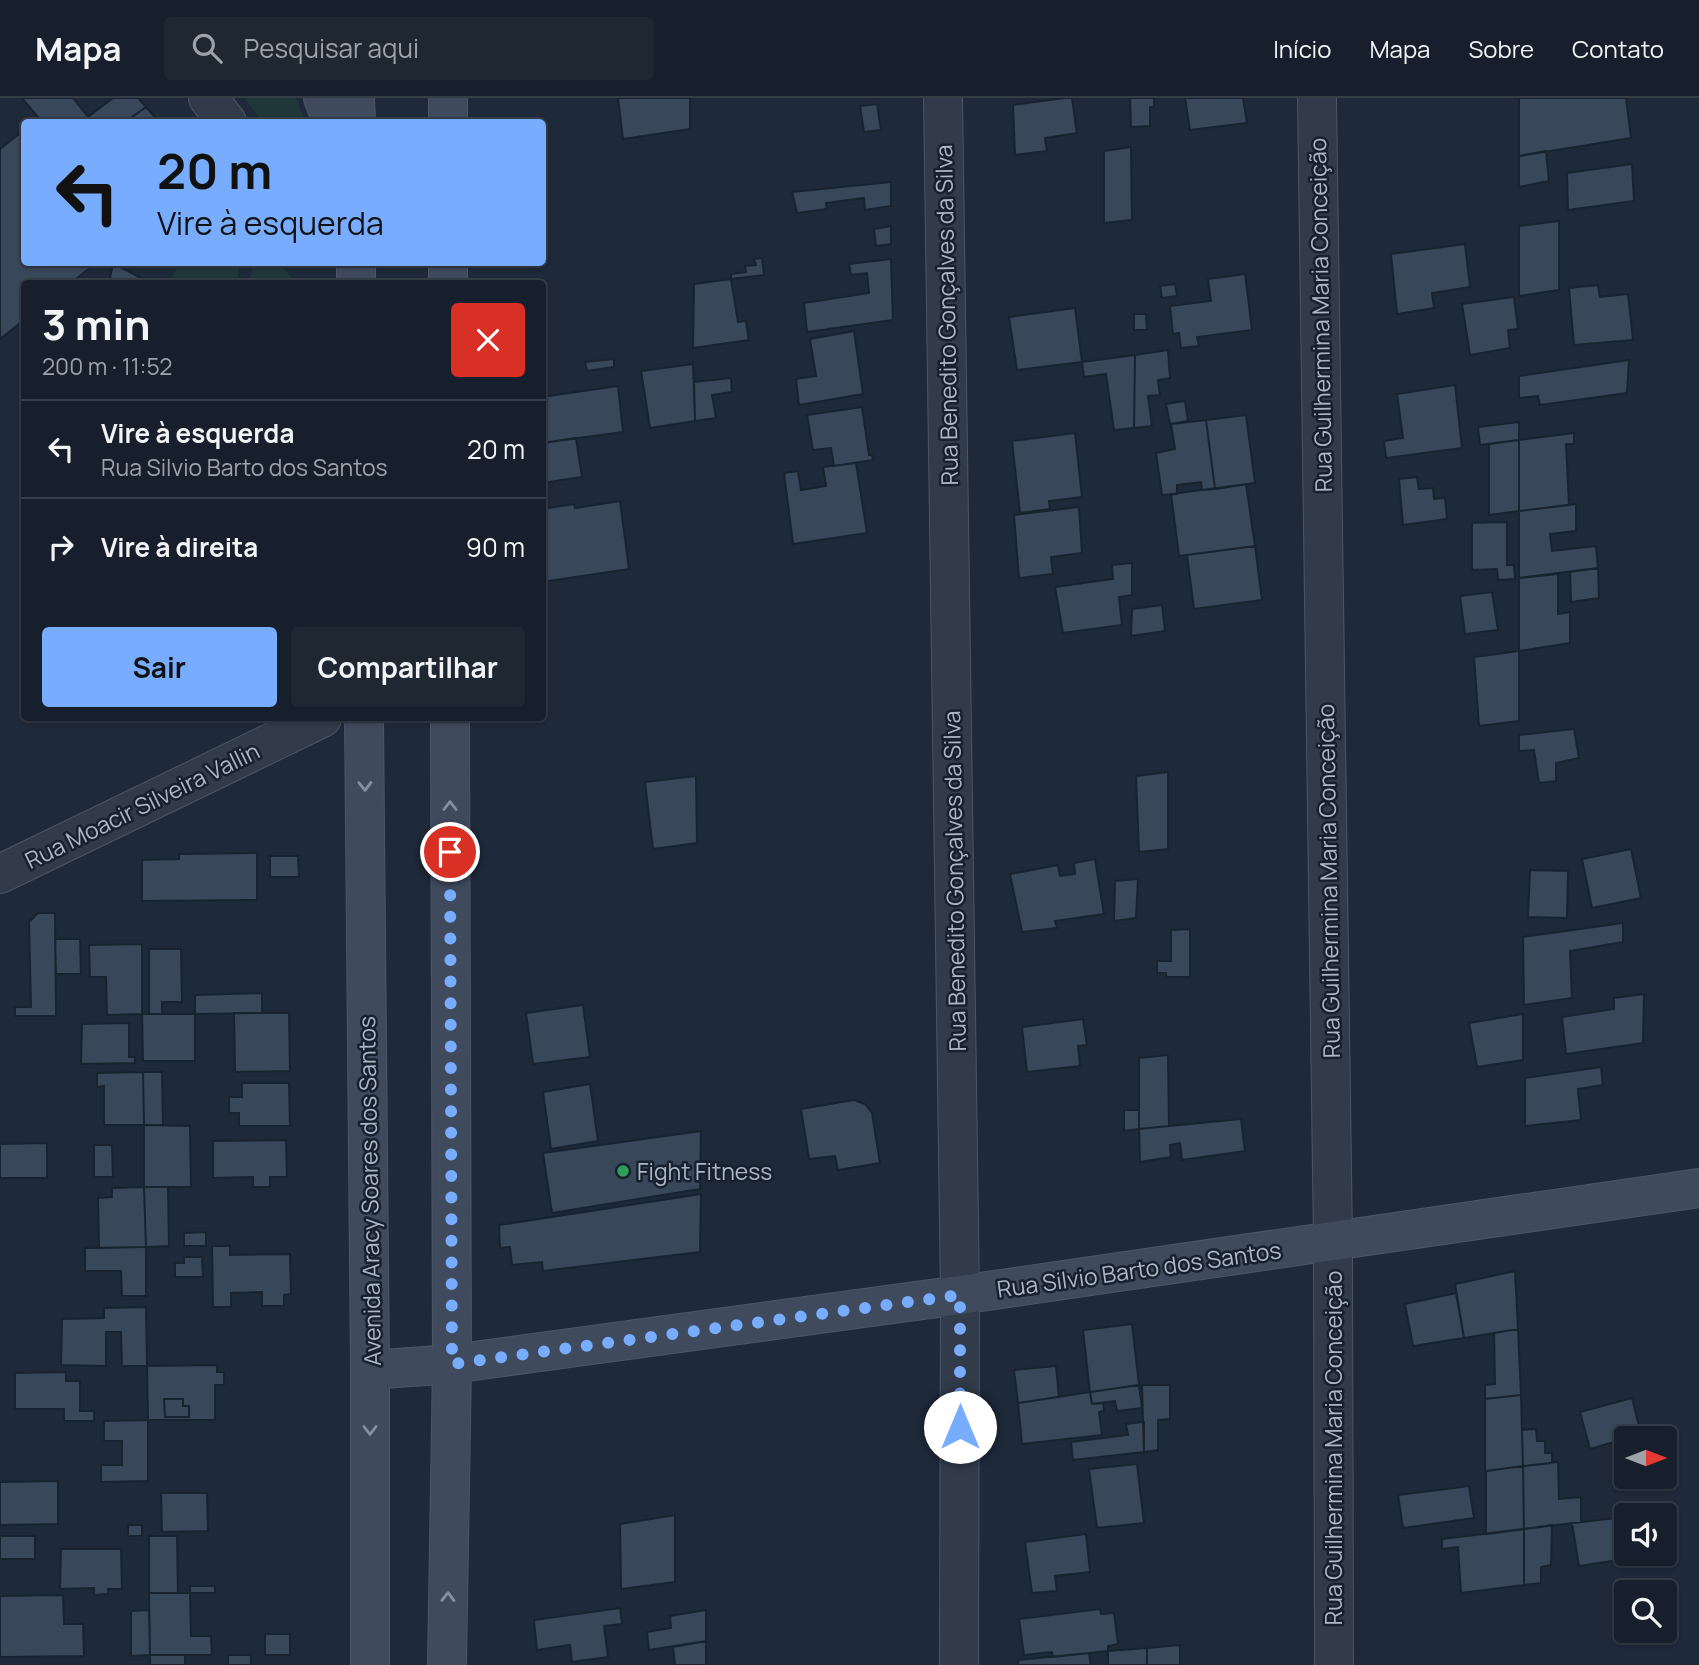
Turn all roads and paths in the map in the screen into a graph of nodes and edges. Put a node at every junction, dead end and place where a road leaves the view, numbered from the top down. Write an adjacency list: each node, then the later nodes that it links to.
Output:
1 (208, 98): 7 (street)
2 (323, 98): 8 (main road)
3 (355, 98): 9 (main road)
4 (448, 98): 10 (main road)
5 (943, 98): 19 (street, Rua Benedito Gonçalves da Silva)
6 (1317, 98): 18 (street, Rua Guilhermina Maria Conceição)
7 (225, 119)
8 (332, 119)
9 (356, 119)
10 (448, 119)
11 (341, 266): 12 (street)
12 (352, 280)
13 (316, 721): 16 (street, Rua Moacir Silveira Vallin)
14 (364, 721): 21 (main road, Avenida Aracy Soares dos Santos, one-way to 21)
15 (450, 721): 20 (main road, one-way to 15)
16 (0, 874)
17 (1699, 1188): 18 (main road, Rua Silvio Barto dos Santos)
18 (1333, 1242): 19 (main road, Rua Silvio Barto dos Santos); 25 (street, Rua Guilhermina Maria Conceição)
19 (960, 1295): 20 (main road, Rua Silvio Barto dos Santos); 24 (street, Rua Benedito Gonçalves da Silva)
20 (452, 1364): 21 (main road, Rua Silvio Barto dos Santos); 23 (main road, one-way to 20)
21 (370, 1370): 22 (main road, Avenida Aracy Soares dos Santos, one-way to 22)
22 (370, 1665)
23 (447, 1665)
24 (959, 1665)
25 (1334, 1665)

